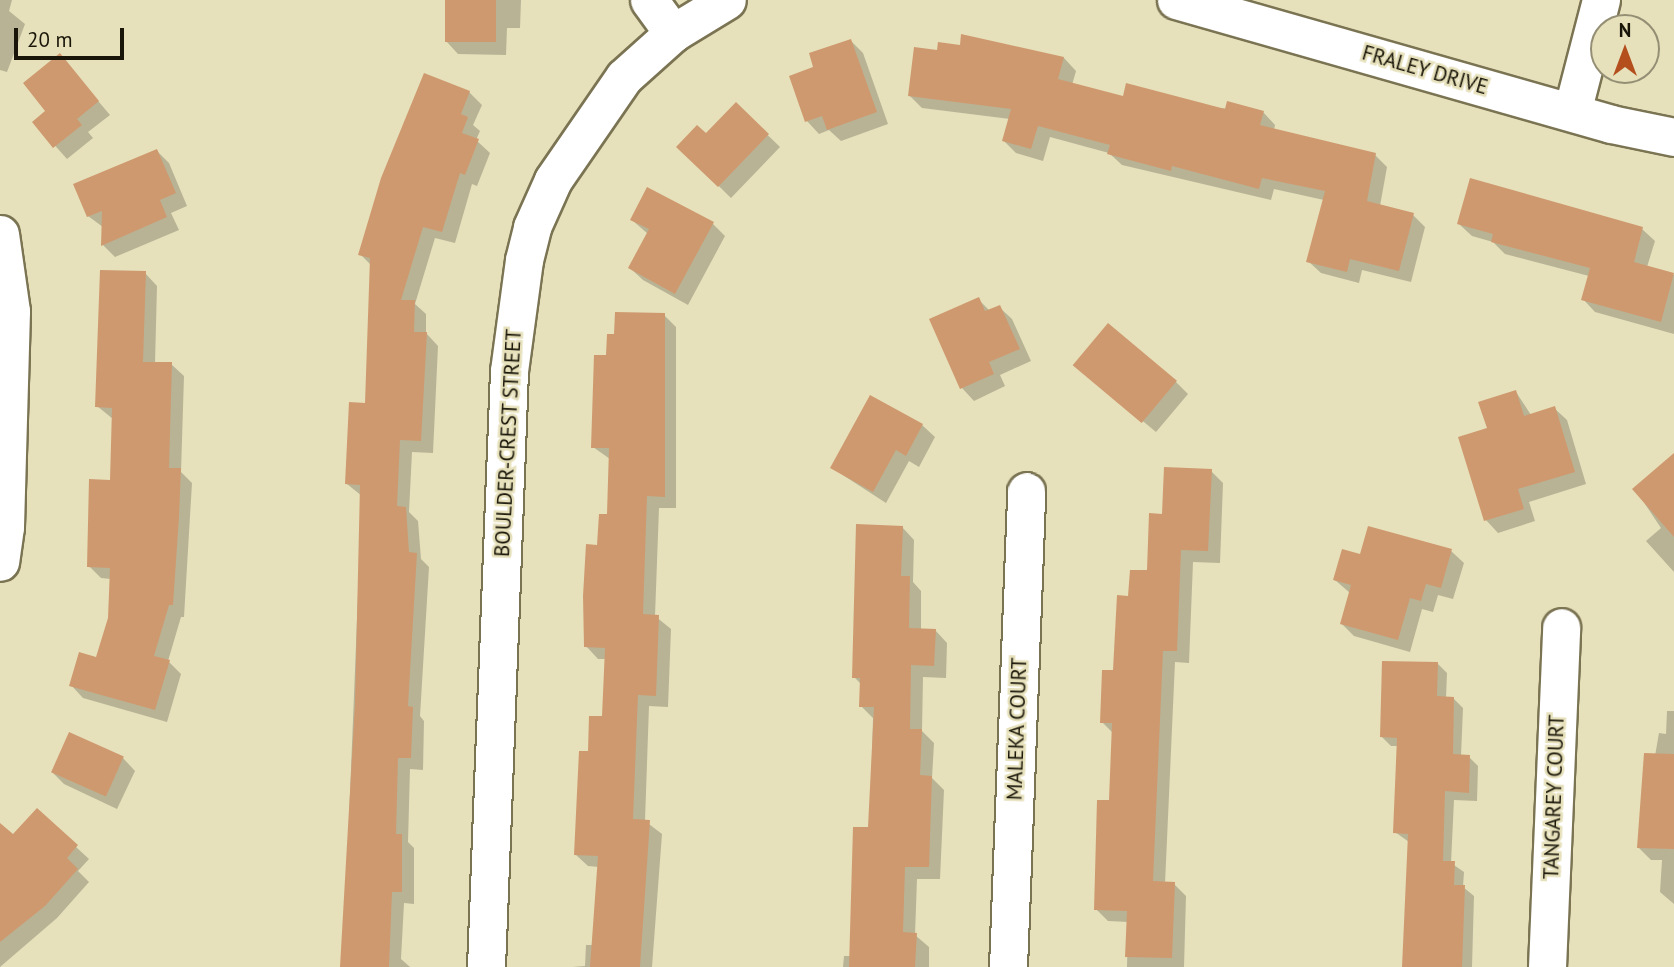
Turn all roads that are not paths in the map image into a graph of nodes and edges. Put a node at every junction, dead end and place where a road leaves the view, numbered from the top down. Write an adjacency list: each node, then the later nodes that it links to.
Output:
1 (649, 0): 5 (street)
2 (727, 0): 5 (street, BOULDER-CREST STREET)
3 (1176, 0): 6 (street, FRALEY DRIVE)
4 (1601, 0): 6 (street)
5 (673, 33): 12 (street, BOULDER-CREST STREET)
6 (1572, 112): 7 (street, FRALEY DRIVE)
7 (1674, 137)
8 (0, 234): 10 (street)
9 (1026, 491): 13 (street, MALEKA COURT)
10 (0, 562)
11 (1560, 627): 14 (street, TANGAREY COURT)
12 (486, 967)
13 (1008, 967)
14 (1547, 967)

